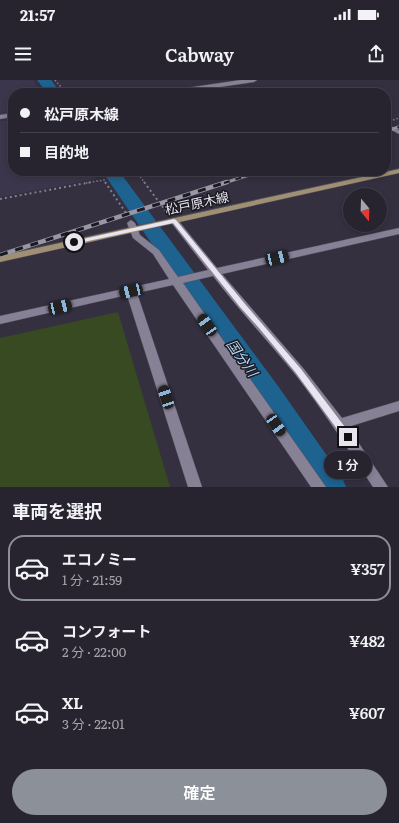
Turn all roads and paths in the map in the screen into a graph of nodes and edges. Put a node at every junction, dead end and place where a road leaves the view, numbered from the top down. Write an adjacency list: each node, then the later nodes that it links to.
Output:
1 (55, 80): 3 (path)
2 (254, 80): 4 (street)
3 (62, 88)
4 (200, 88)
5 (140, 176): 8 (path)
6 (376, 176): 8 (main road, 松戸原木線)
7 (0, 199): 9 (path)
8 (174, 221): 9 (main road, 松戸原木線); 12 (street)
9 (132, 227): 11 (main road, 松戸原木線); 13 (street)
10 (399, 231): 12 (street)
11 (0, 259)
12 (216, 272): 13 (street); 17 (street)
13 (175, 281): 14 (street); 19 (street)
14 (131, 291): 15 (street); 18 (street)
15 (0, 320)
16 (399, 406): 17 (street)
17 (339, 424): 20 (street)
18 (195, 487)
19 (319, 487)
20 (380, 487)

